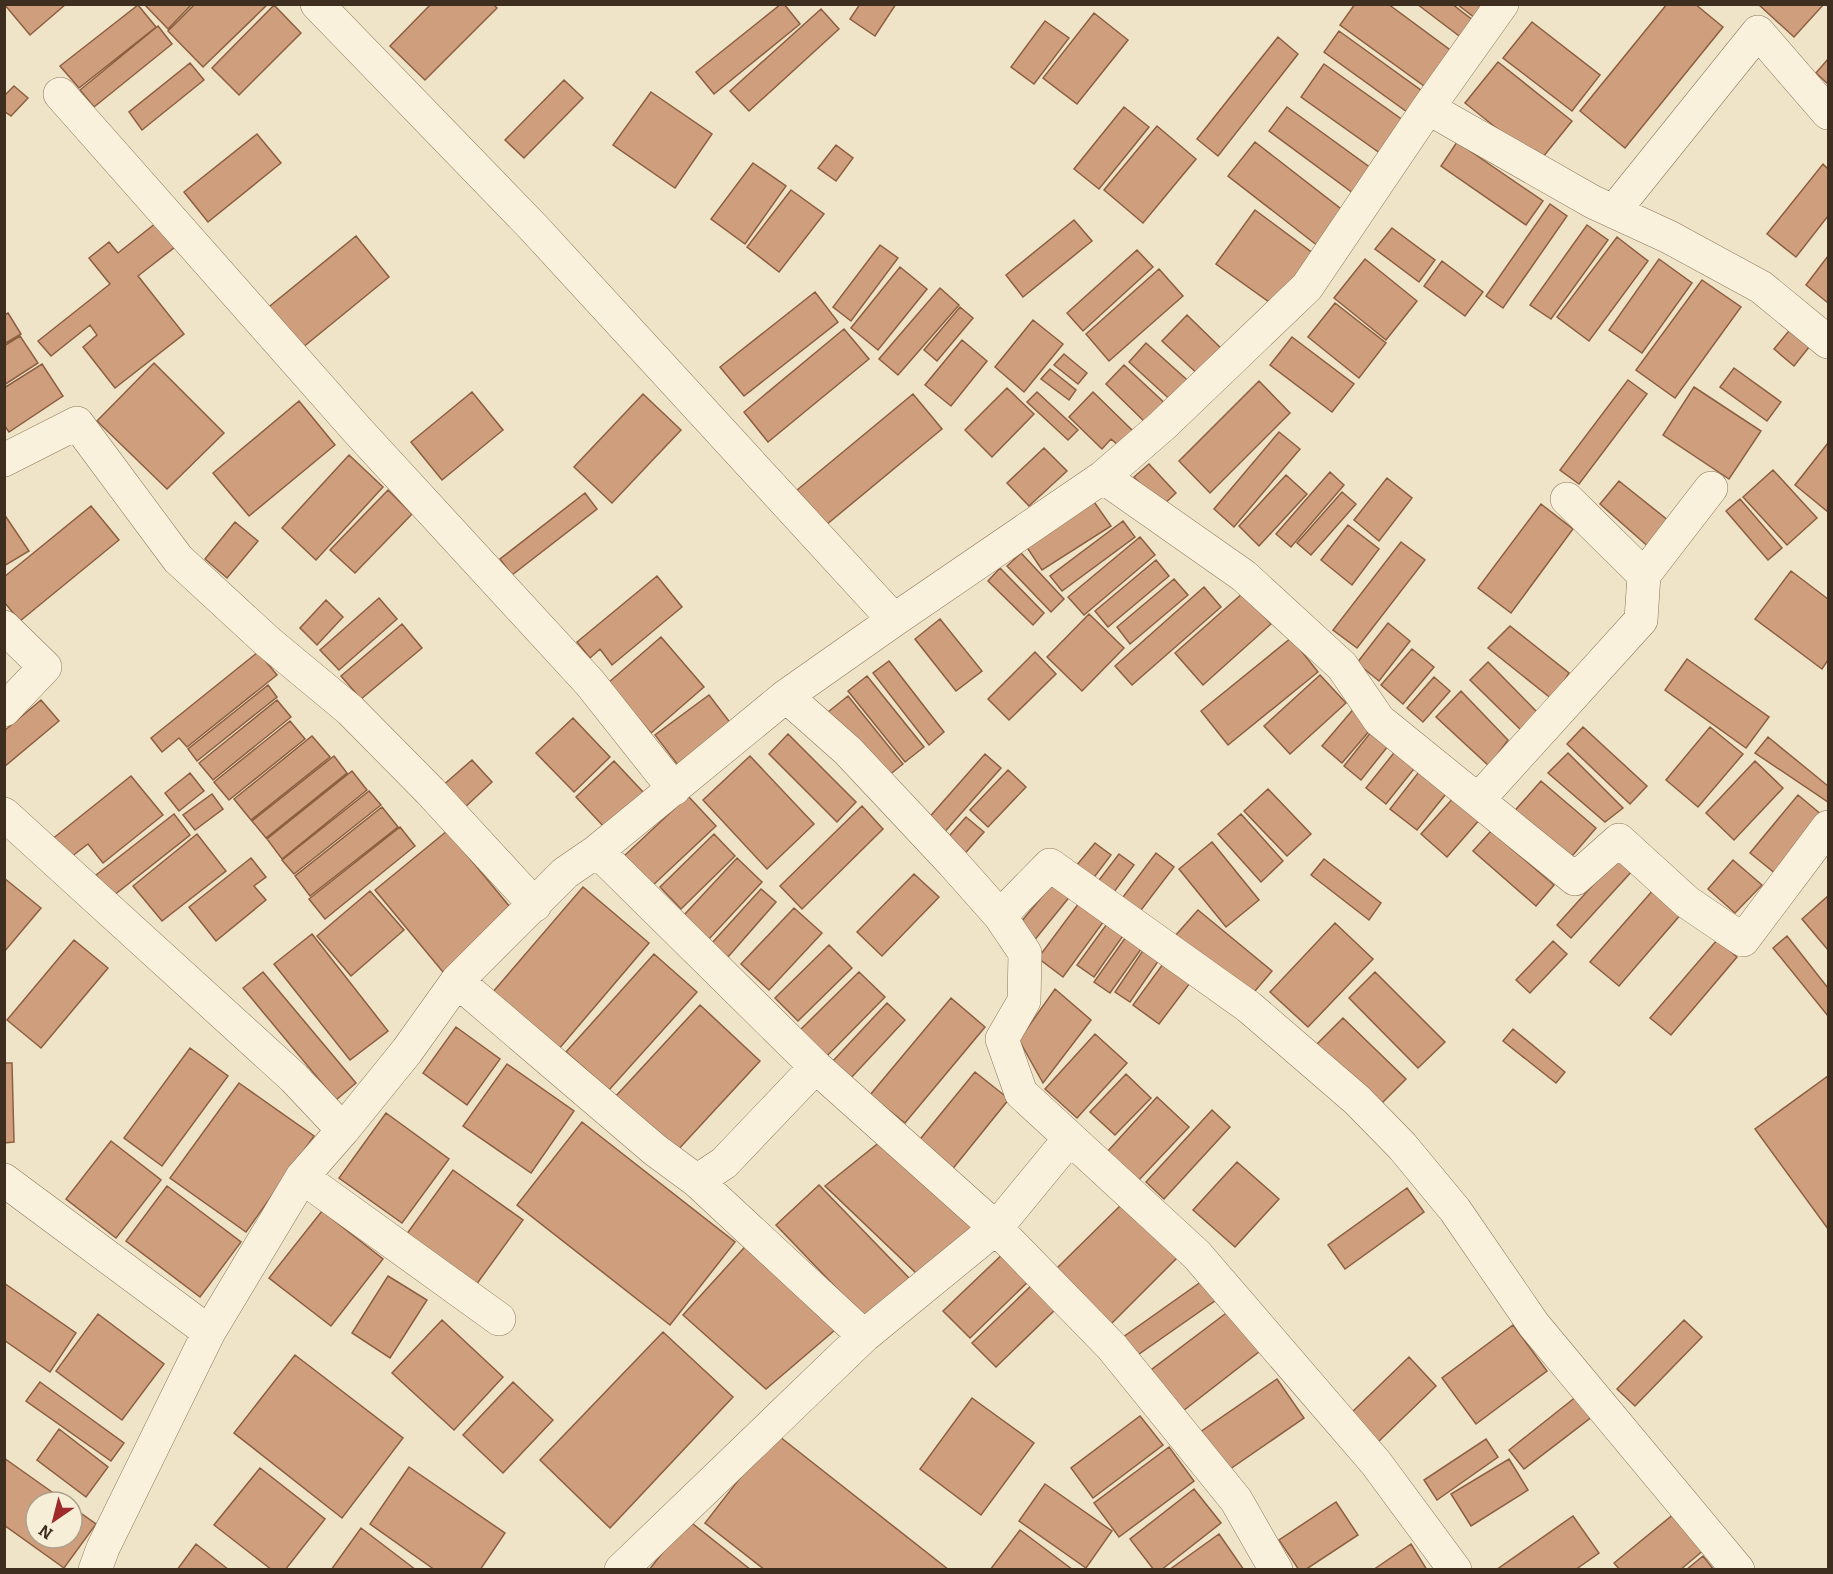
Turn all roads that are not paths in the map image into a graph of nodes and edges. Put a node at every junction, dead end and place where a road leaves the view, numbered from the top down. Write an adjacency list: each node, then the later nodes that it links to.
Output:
1 (317, 4): 13 (street)
2 (1502, 4): 4 (street)
3 (60, 94): 17 (street)
4 (1428, 108): 6 (street); 9 (street)
5 (1828, 113): 6 (street)
6 (1614, 211): 7 (street)
7 (1828, 342)
8 (4, 460): 22 (street)
9 (1103, 477): 13 (street); 18 (street)
10 (1711, 488): 12 (street)
11 (1567, 498): 12 (street)
12 (1644, 575): 18 (street)
13 (894, 620): 15 (street)
14 (4, 627): 16 (street)
15 (786, 696): 17 (street); 23 (street)
16 (4, 710)
17 (674, 789): 21 (street)
18 (1478, 800): 20 (street)
19 (4, 814): 26 (street)
20 (1828, 827)
21 (597, 851): 22 (street); 25 (street)
22 (535, 905): 24 (street)
23 (1000, 916): 27 (street); 39 (street)
24 (457, 981): 26 (street); 30 (street)
25 (817, 1068): 30 (street); 31 (street)
26 (343, 1130): 28 (street)
27 (1070, 1138): 31 (street); 38 (street)
28 (302, 1177): 32 (street); 33 (street)
29 (4, 1180): 33 (street)
30 (697, 1181): 34 (street)
31 (996, 1228): 34 (street); 37 (street)
32 (499, 1319)
33 (209, 1332): 35 (street)
34 (864, 1336): 36 (street)
35 (95, 1569)
36 (621, 1569)
37 (1276, 1569)
38 (1455, 1569)
39 (1738, 1569)

